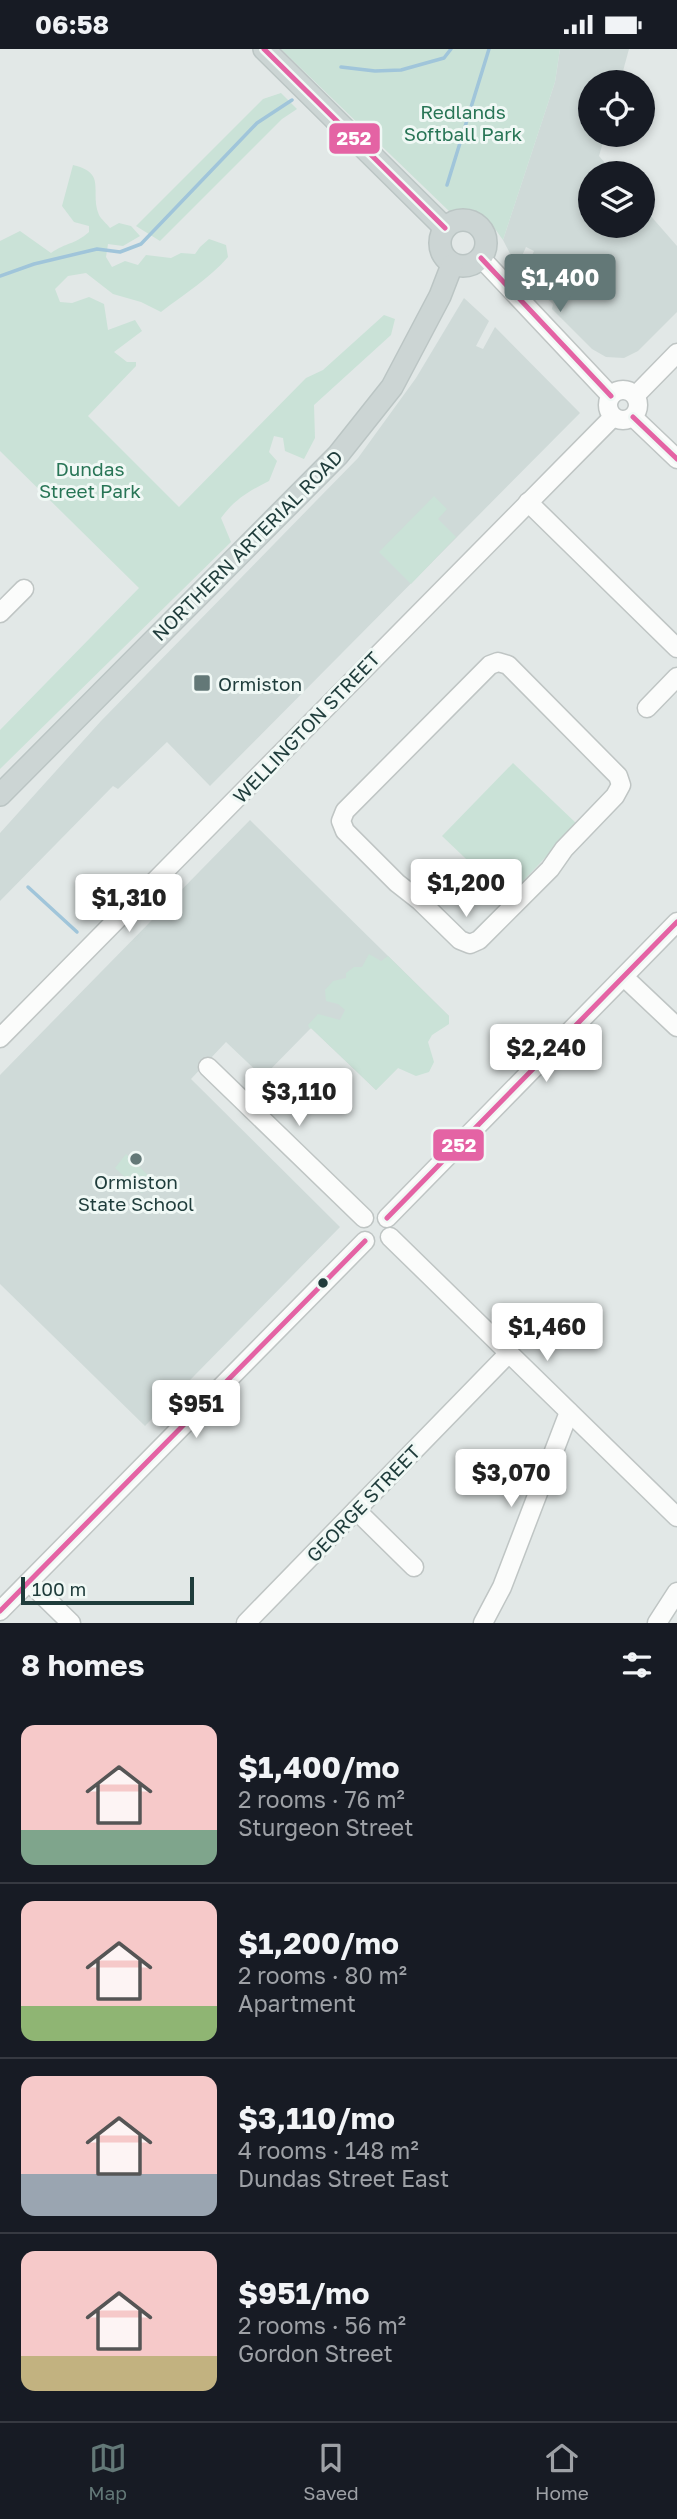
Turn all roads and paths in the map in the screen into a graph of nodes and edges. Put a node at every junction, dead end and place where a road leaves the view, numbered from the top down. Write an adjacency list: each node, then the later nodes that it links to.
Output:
1 (264, 49): 2 (main road)
2 (445, 228): 3 (main road); 4 (main road)
3 (481, 258): 4 (main road); 6 (street)
4 (453, 264): 18 (main road, NORTHERN ARTERIAL ROAD)
5 (677, 353): 7 (street)
6 (611, 396): 7 (street); 8 (street)
7 (635, 396): 9 (street)
8 (613, 417): 9 (street); 11 (street, WELLINGTON STREET)
9 (633, 417): 10 (street)
10 (677, 460)
11 (528, 502): 14 (street); 22 (street, WELLINGTON STREET)
12 (24, 589): 13 (street)
13 (0, 613)
14 (677, 648)
15 (498, 662): 15 (street)
16 (677, 677): 17 (street)
17 (647, 708)
18 (0, 795)
19 (677, 922): 20 (street)
20 (624, 977): 21 (street); 24 (street)
21 (677, 1027)
22 (0, 1038)
23 (208, 1067): 25 (street)
24 (387, 1217): 25 (street); 26 (street)
25 (364, 1218): 27 (street)
26 (390, 1237): 27 (street); 28 (street)
27 (365, 1241): 33 (street)
28 (509, 1353): 29 (street); 30 (street, GEORGE STREET)
29 (569, 1412): 31 (street); 38 (street)
30 (356, 1510): 32 (street); 37 (street, GEORGE STREET)
31 (677, 1517)
32 (414, 1567)
33 (29, 1582): 35 (street); 36 (street)
34 (677, 1592): 39 (street)
35 (0, 1611)
36 (72, 1623)
37 (246, 1623)
38 (483, 1623)
39 (657, 1623)

